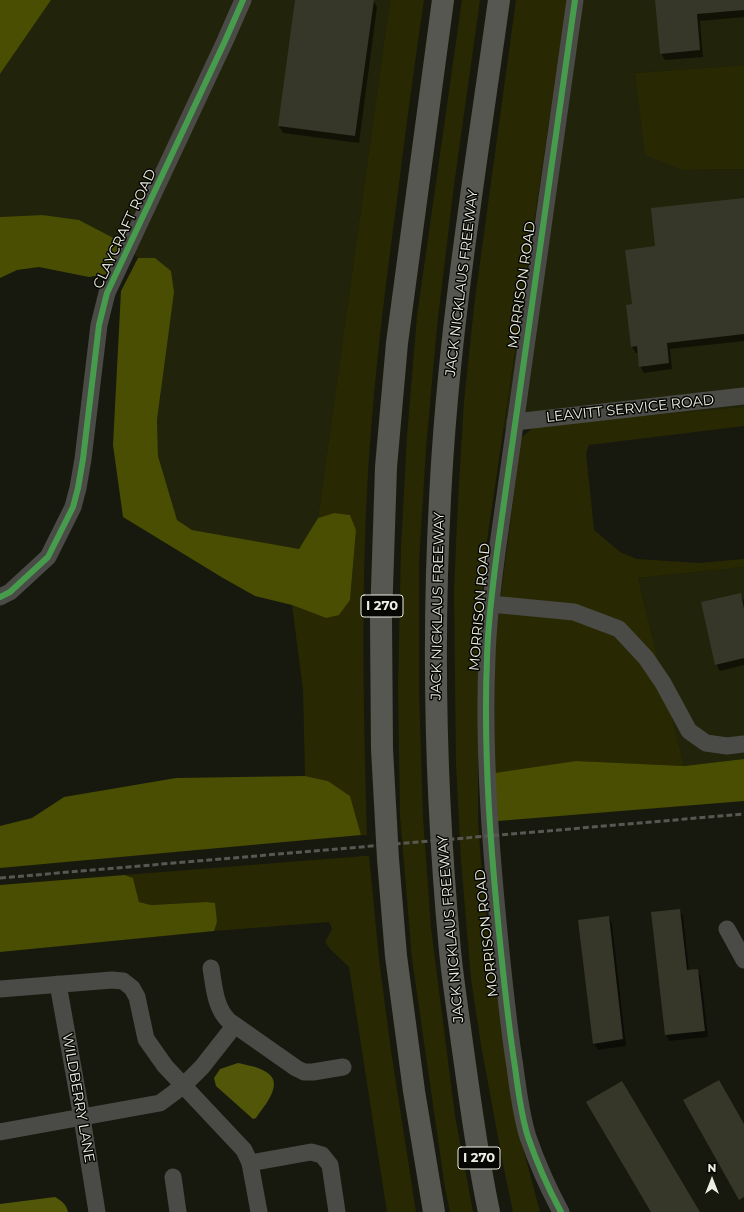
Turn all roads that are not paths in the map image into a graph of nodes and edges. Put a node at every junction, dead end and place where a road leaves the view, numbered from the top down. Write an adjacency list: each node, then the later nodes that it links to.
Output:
1 (243, 0): 7 (street, CLAYCRAFT ROAD)
2 (443, 0): 27 (highway, I 270)
3 (500, 0): 18 (highway, JACK NICKLAUS FREEWAY / I 270)
4 (575, 0): 6 (street, MORRISON ROAD)
5 (744, 396): 6 (street, LEAVITT SERVICE ROAD)
6 (515, 422): 8 (street, MORRISON ROAD)
7 (0, 597)
8 (490, 604): 9 (street); 30 (street, MORRISON ROAD)
9 (744, 744)
10 (727, 929): 11 (street)
11 (744, 960)
12 (211, 968): 15 (street)
13 (58, 984): 14 (street); 17 (street); 19 (street, WILDBERRY LANE)
14 (0, 989)
15 (235, 1025): 16 (street); 17 (street)
16 (343, 1067)
17 (183, 1086): 19 (street); 21 (street)
18 (470, 1104): 28 (highway, JACK NICKLAUS FREEWAY / I 270); 29 (highway)
19 (82, 1118): 20 (street); 23 (street, WILDBERRY LANE)
20 (0, 1131)
21 (250, 1163): 25 (street); 26 (street)
22 (173, 1177): 24 (street)
23 (97, 1212)
24 (178, 1212)
25 (259, 1212)
26 (337, 1212)
27 (434, 1212)
28 (489, 1212)
29 (504, 1212)
30 (561, 1212)

